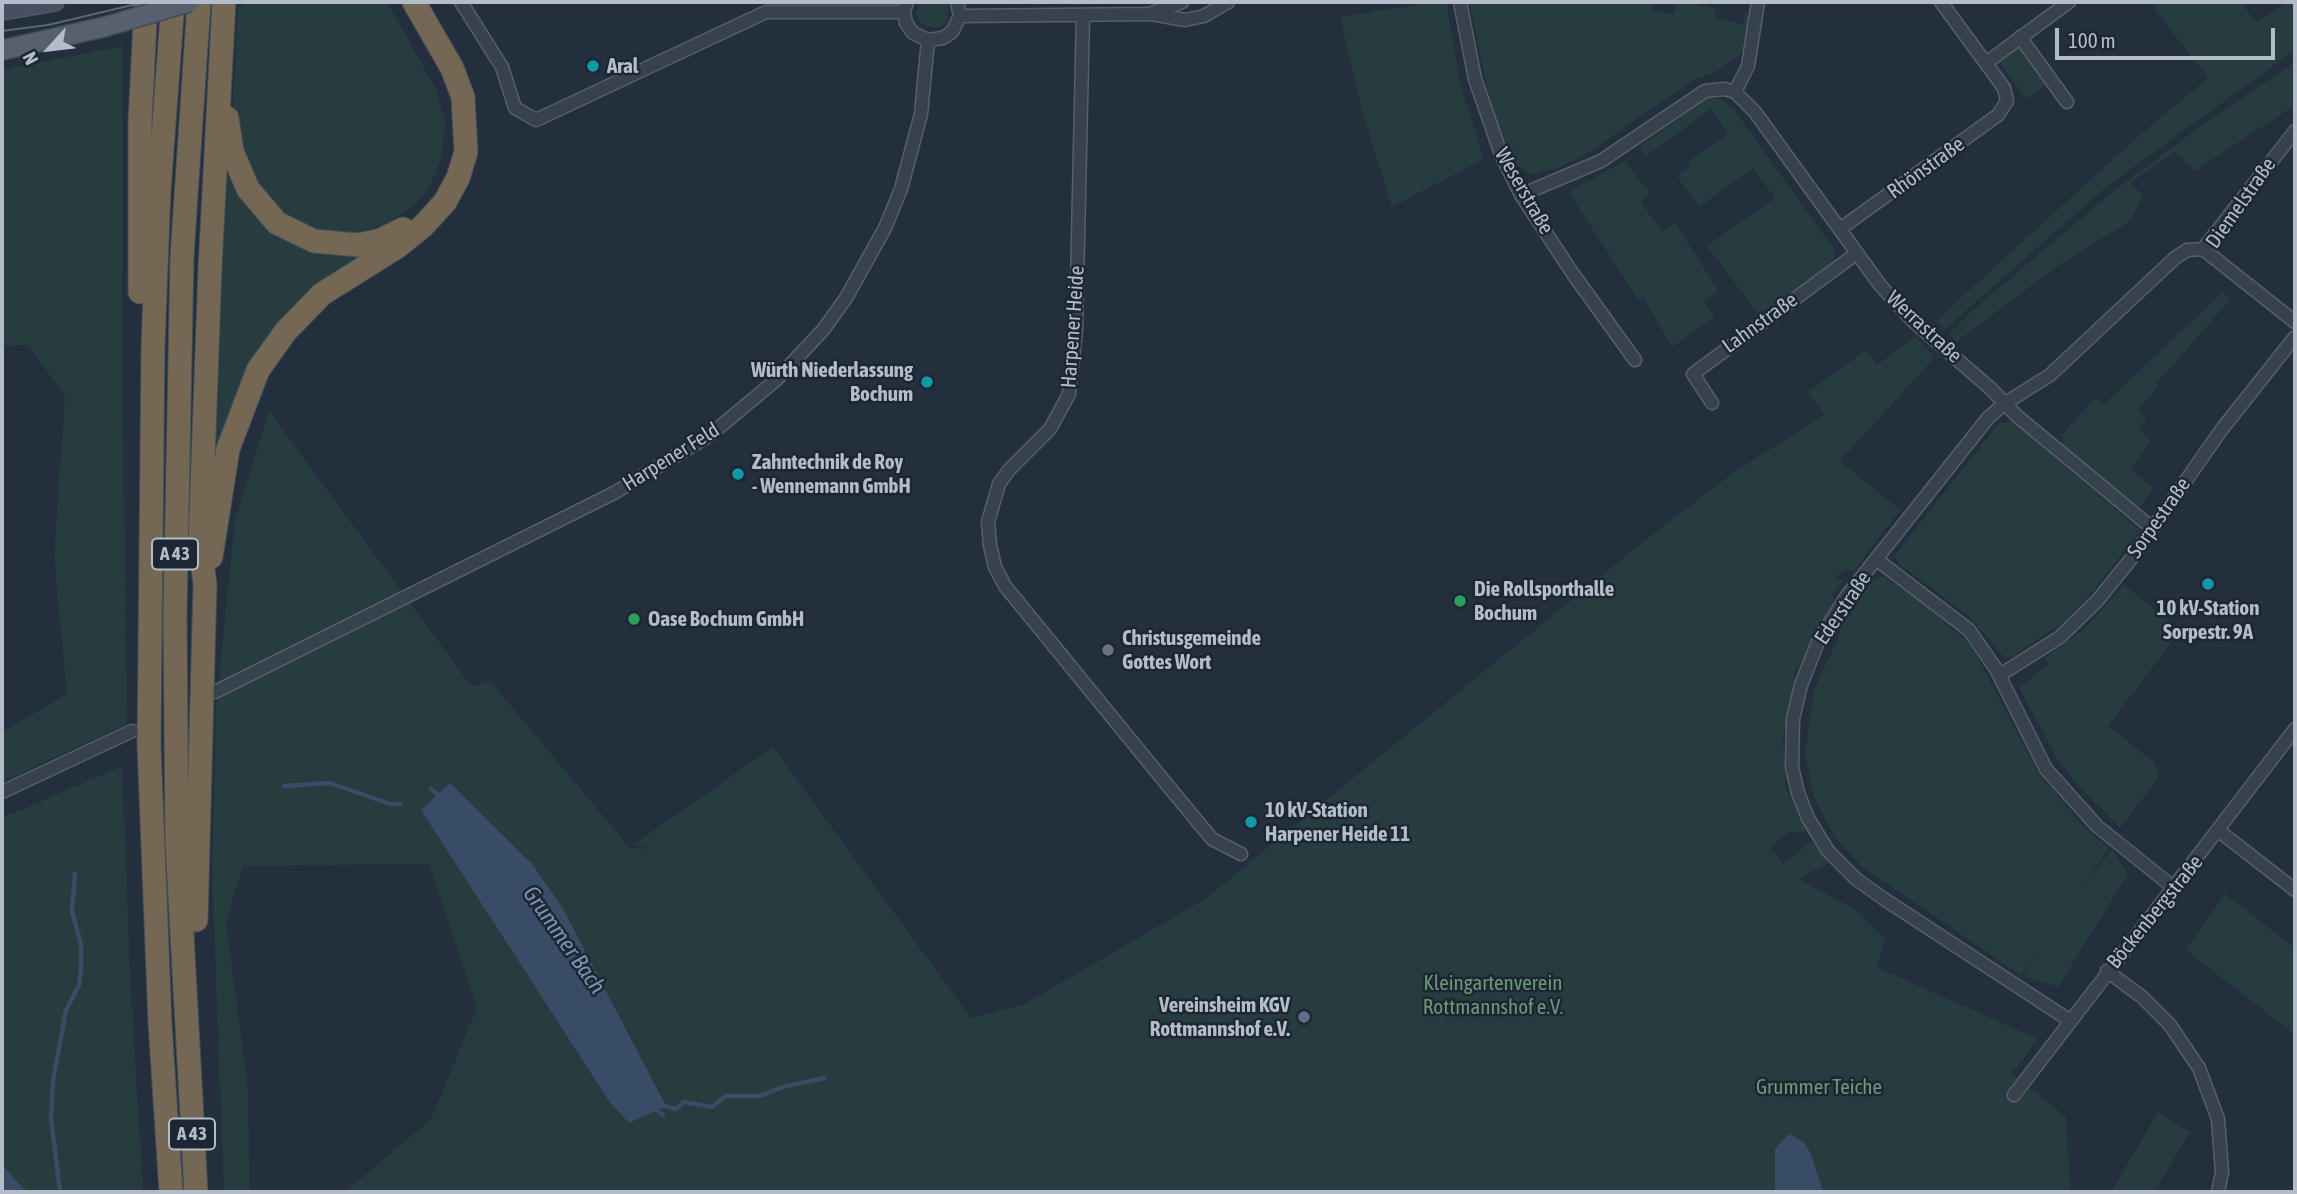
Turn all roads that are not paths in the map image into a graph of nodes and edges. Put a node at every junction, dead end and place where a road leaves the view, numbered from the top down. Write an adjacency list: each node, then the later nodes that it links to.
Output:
1 (55, 2): 19 (main road)
2 (146, 2): 45 (highway)
3 (173, 2): 45 (highway, A 43)
4 (189, 2): 25 (main road, bridge)
5 (199, 2): 53 (highway, A 43)
6 (224, 2): 41 (highway)
7 (233, 2): 8 (highway)
8 (400, 2)
9 (414, 2): 41 (highway)
10 (461, 2): 18 (street)
11 (957, 2): 22 (street)
12 (1182, 2): 20 (street)
13 (1228, 2): 20 (street)
14 (1460, 2): 30 (street, Weserstraße)
15 (1758, 2): 27 (street)
16 (1941, 2): 26 (street)
17 (2070, 2): 23 (street)
18 (906, 7): 24 (street)
19 (2, 11)
20 (1152, 13): 21 (street)
21 (1083, 15): 22 (street); 48 (street, Harpener Heide)
22 (960, 16): 24 (street)
23 (2020, 37): 26 (street); 28 (street)
24 (928, 40): 43 (street, Harpener Feld)
25 (2, 50)
26 (1986, 63): 31 (street, Rhönstraße)
27 (1735, 92): 30 (street); 31 (street, Werrastraße)
28 (2067, 102)
29 (2295, 131): 32 (street, Diemelstraße)
30 (1521, 195): 36 (street, Weserstraße)
31 (1840, 229): 33 (street, Werrastraße)
32 (2203, 249): 34 (street, Diemelstraße); 38 (street, Ederstraße)
33 (1857, 253): 37 (street, Lahnstraße); 38 (street, Werrastraße)
34 (2295, 322)
35 (2295, 337): 39 (street, Sorpestraße)
36 (1635, 360)
37 (1712, 403)
38 (2004, 404): 39 (street, Werrastraße); 40 (street, Ederstraße)
39 (2152, 528): 42 (street, Sorpestraße)
40 (1876, 559): 42 (street); 52 (street, Ederstraße)
41 (205, 584): 53 (highway)
42 (2000, 676): 49 (street)
43 (215, 692)
44 (2295, 729): 47 (street, Böckenbergstraße)
45 (140, 738): 46 (street); 55 (highway, A 43)
46 (2, 792)
47 (2219, 831): 49 (street, Böckenbergstraße); 50 (street)
48 (1241, 854)
49 (2174, 888): 51 (street, Böckenbergstraße)
50 (2295, 890)
51 (2107, 971): 52 (street, Böckenbergstraße); 57 (street)
52 (2069, 1020): 54 (street, Böckenbergstraße)
53 (188, 1076): 56 (highway, A 43)
54 (2014, 1095)
55 (171, 1192)
56 (196, 1192)
57 (2218, 1192)

